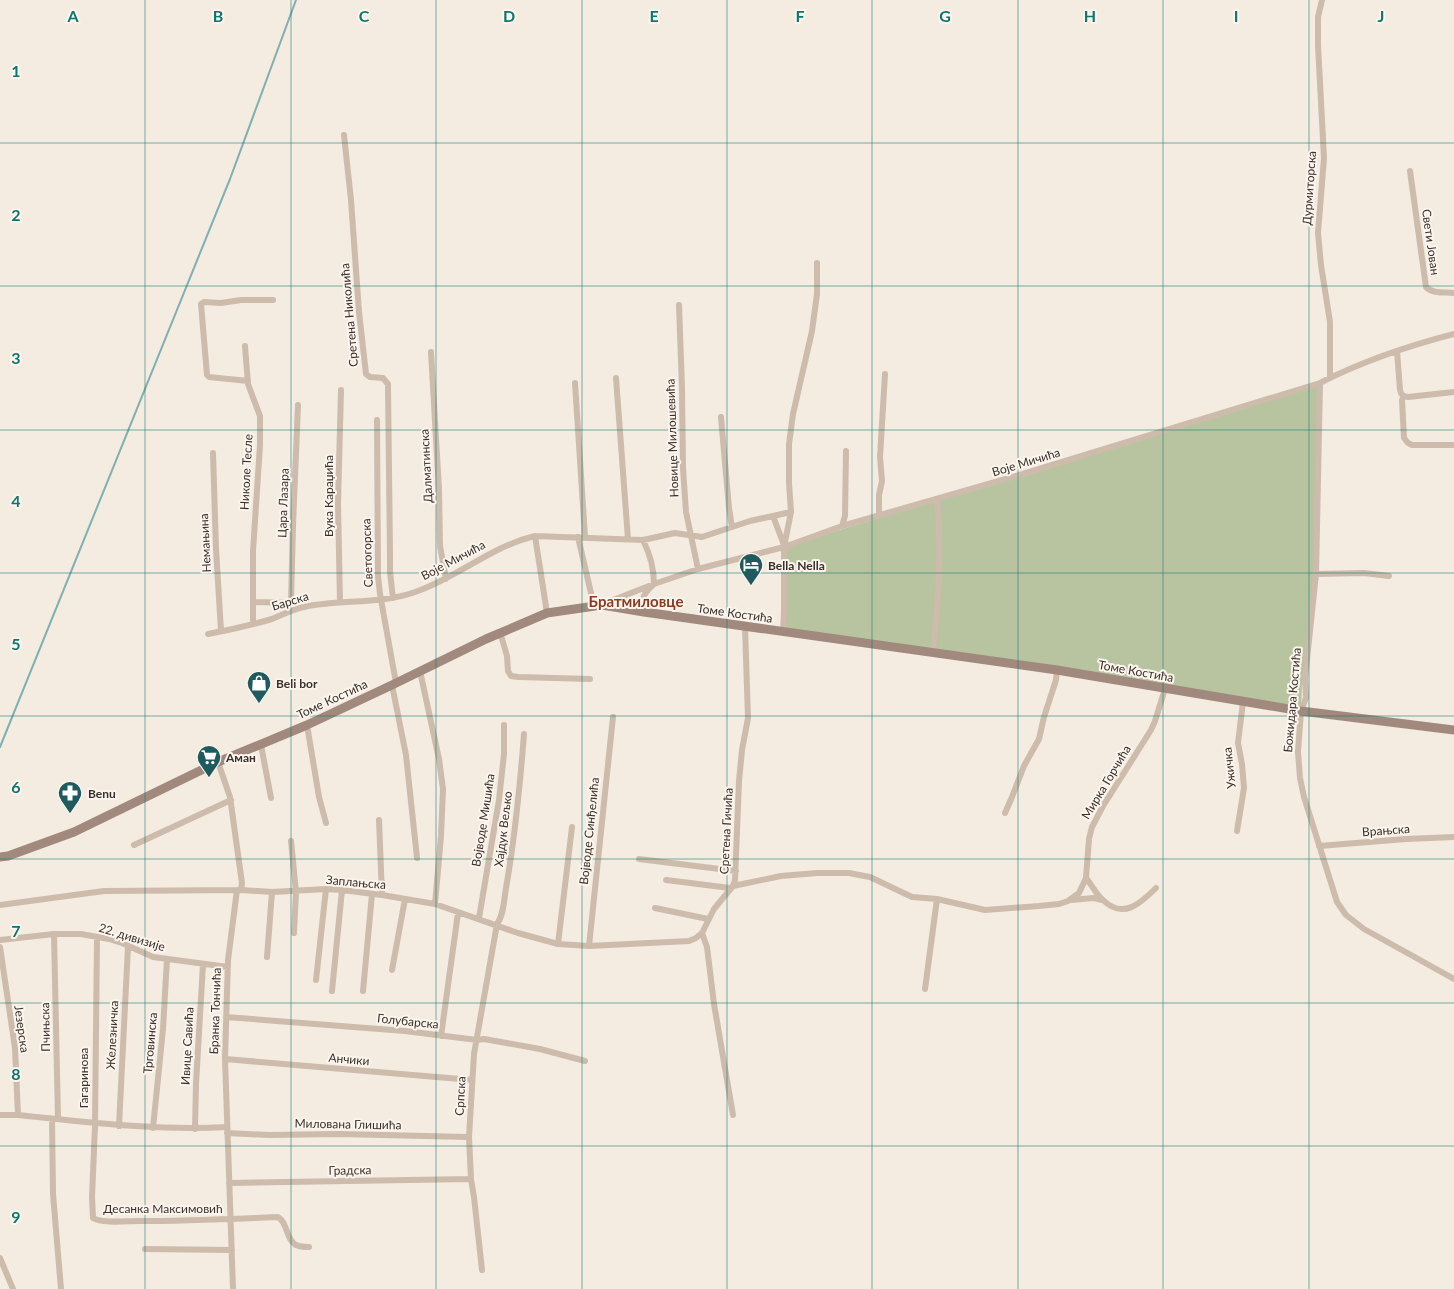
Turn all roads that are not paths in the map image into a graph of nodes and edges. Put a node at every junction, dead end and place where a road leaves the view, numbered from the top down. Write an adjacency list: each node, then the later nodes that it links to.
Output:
1 (1322, 0): 14 (street, Дурмиторска)
2 (344, 135): 45 (street, Сретена Николића)
3 (1410, 171): 5 (street, Свети Јован)
4 (817, 264): 28 (street)
5 (1454, 293)
6 (273, 300): 15 (street)
7 (679, 305): 35 (street, Новице Милошевића)
8 (1454, 334): 10 (street, Воје Мичића)
9 (245, 346): 15 (street, Николе Тесле)
10 (1397, 351): 14 (street, Воје Мичића); 20 (street)
11 (431, 352): 43 (street, Далматинска)
12 (884, 374): 30 (street)
13 (616, 378): 37 (street)
14 (1330, 378): 17 (street, Воје Мичића)
15 (248, 381): 47 (street, Николе Тесле)
16 (575, 383): 36 (street)
17 (1320, 383): 27 (street, Воје Мичића); 41 (street, Божидара Костића)
18 (341, 390): 49 (street, Вука Караџића)
19 (1454, 392): 20 (street)
20 (1404, 396): 24 (street)
21 (298, 405): 48 (street, Цара Лазара)
22 (721, 418): 32 (street)
23 (377, 420): 46 (street, Светогорска)
24 (1454, 446)
25 (846, 451): 31 (street)
26 (213, 453): 56 (street, Немањина)
27 (937, 500): 30 (street, Воје Мичића); 60 (street)
28 (792, 512): 29 (street, Воје Мичића); 39 (street)
29 (772, 516): 32 (street, Воје Мичића); 39 (street)
30 (879, 516): 31 (street, Воје Мичића)
31 (842, 526): 39 (street, Воје Мичића)
32 (732, 527): 35 (street, Воје Мичића)
33 (535, 536): 34 (street, Воје Мичића); 43 (street, Воје Мичића); 53 (street)
34 (578, 536): 36 (street, Воје Мичића); 50 (street)
35 (692, 536): 38 (street, Воје Мичића); 40 (street, Новице Милошевића)
36 (585, 537): 37 (street, Воје Мичића)
37 (628, 539): 38 (street, Воје Мичића)
38 (642, 540): 44 (street)
39 (784, 547): 40 (street, Воје Мичића); 58 (street)
40 (698, 569): 44 (street, Воје Мичића)
41 (1316, 574): 42 (street); 67 (street, Божидара Костића)
42 (1389, 576)
43 (446, 579): 45 (street, Воје Мичића)
44 (654, 584): 50 (street, Воје Мичића); 52 (street)
45 (393, 598): 46 (street, Воје Мичића)
46 (381, 599): 49 (street, Барска); 64 (street, Светогорска)
47 (253, 602): 48 (street); 54 (street, Николе Тесле)
48 (292, 602): 51 (street)
49 (340, 602): 51 (street, Барска)
50 (598, 605): 52 (street, Томе Костића); 53 (street, Томе Костића)
51 (301, 607): 54 (street, Барска)
52 (644, 612): 55 (street, Томе Костића)
53 (547, 613): 57 (street, Томе Костића)
54 (254, 624): 56 (street, Барска)
55 (745, 627): 58 (street, Томе Костића); 89 (street, Сретена Гичића)
56 (221, 632): 59 (street, Барска)
57 (500, 632): 62 (street, Томе Костића); 63 (street)
58 (783, 632): 60 (street, Томе Костића)
59 (208, 634)
60 (933, 652): 61 (street, Томе Костића)
61 (1057, 670): 65 (street, Томе Костића); 77 (street)
62 (420, 671): 64 (street, Томе Костића); 105 (street)
63 (590, 679)
64 (394, 684): 69 (street, Томе Костића); 87 (street, Светогорска)
65 (1165, 689): 66 (street, Томе Костића); 90 (street, Мирка Горчића)
66 (1243, 702): 67 (street, Томе Костића); 81 (street, Ужичка)
67 (1301, 711): 71 (street, Томе Костића); 85 (street, Божидара Костића)
68 (613, 717): 119 (street, Војводе Синђелића)
69 (307, 724): 73 (street, Томе Костића); 79 (street)
70 (504, 725): 109 (street, Војводе Мишића)
71 (1454, 730)
72 (524, 734): 111 (street, Хајдук Вељко)
73 (261, 745): 74 (street, Томе Костића); 75 (street)
74 (218, 762): 76 (street, Бранка Тончића); 86 (street, Томе Костића)
75 (271, 798)
76 (231, 800): 84 (street); 95 (street, Бранка Тончића)
77 (1004, 813)
78 (379, 820): 100 (street)
79 (326, 823)
80 (572, 827): 117 (street)
81 (1237, 831)
82 (1454, 837): 85 (street, Врањска)
83 (291, 841): 98 (street)
84 (134, 845)
85 (1319, 846): 126 (street, Божидара Костића)
86 (0, 857)
87 (417, 858)
88 (639, 859): 89 (street)
89 (736, 871): 92 (street, Сретена Гичића)
90 (1086, 878): 103 (street, Мирка Горчића); 104 (street)
91 (666, 880): 92 (street)
92 (731, 887): 102 (street); 110 (street, Сретена Гичића)
93 (1156, 888): 104 (street)
94 (326, 889): 96 (street, Заплањска); 98 (street, Заплањска); 127 (street)
95 (239, 890): 97 (street, Заплањска); 106 (street, Заплањска); 124 (street, Бранка Тончића)
96 (342, 890): 99 (street, Заплањска); 129 (street)
97 (272, 892): 98 (street, Заплањска); 121 (street)
98 (296, 892): 112 (street)
99 (372, 894): 100 (street, Заплањска); 130 (street)
100 (382, 895): 101 (street, Заплањска)
101 (405, 898): 105 (street, Заплањска); 125 (street)
102 (937, 900): 103 (street); 128 (street)
103 (1070, 900): 104 (street)
104 (1102, 900)
105 (435, 904): 108 (street, Заплањска)
106 (0, 905)
107 (655, 908): 110 (street)
108 (458, 913): 109 (street, Заплањска); 132 (street)
109 (479, 918): 111 (street, Заплањска)
110 (708, 919): 114 (street, Сретена Гичића)
111 (497, 924): 117 (street, Заплањска); 133 (street, Српска)
112 (294, 933)
113 (54, 934): 115 (street, 22. дивизије); 116 (street, 22. дивизије); 140 (street, Пчињска)
114 (702, 934): 119 (street, Заплањска); 139 (street)
115 (97, 937): 118 (street, 22. дивизије); 141 (street, Гагаринова)
116 (0, 940)
117 (558, 944): 119 (street, Заплањска)
118 (128, 946): 122 (street, 22. дивизије); 142 (street, Железничка)
119 (589, 946)
120 (0, 949): 138 (street, Језерска)
121 (267, 957)
122 (167, 959): 123 (street, 22. дивизије); 143 (street, Трговинска)
123 (203, 964): 124 (street, 22. дивизије); 144 (street, Ивице Савића)
124 (228, 967): 131 (street, Бранка Тончића)
125 (392, 970)
126 (1454, 979)
127 (316, 980)
128 (925, 989)
129 (332, 990)
130 (363, 991)
131 (226, 1017): 132 (street, Голубарска); 134 (street, Бранка Тончића)
132 (441, 1036): 133 (street, Голубарска)
133 (477, 1040): 135 (street, Голубарска); 136 (street, Српска)
134 (225, 1059): 136 (street, Анчики); 145 (street, Бранка Тончића)
135 (585, 1061)
136 (472, 1080): 146 (street, Српска)
137 (0, 1115): 138 (street, Милована Глишића)
138 (18, 1115): 140 (street, Милована Глишића)
139 (733, 1115)
140 (55, 1119): 141 (street, Милована Глишића); 157 (street, Пчињска)
141 (94, 1123): 142 (street, Милована Глишића); 150 (street, Гагаринова)
142 (119, 1126): 143 (street, Милована Глишића)
143 (153, 1128): 144 (street, Милована Глишића)
144 (195, 1129): 145 (street, Милована Глишића)
145 (227, 1130): 146 (street, Милована Глишића); 148 (street, Бранка Тончића)
146 (469, 1137): 147 (street, Српска)
147 (471, 1179): 148 (street, Градска); 155 (street, Српска)
148 (229, 1183): 149 (street, Бранка Тончића)
149 (231, 1219): 150 (street, Десанка Максимовић); 151 (street, Десанка Максимовић); 153 (street, Бранка Тончића)
150 (95, 1220)
151 (308, 1247)
152 (144, 1249): 153 (street)
153 (232, 1250): 158 (street, Бранка Тончића)
154 (0, 1258): 156 (street)
155 (482, 1270)
156 (13, 1289)
157 (61, 1289)
158 (234, 1289)

